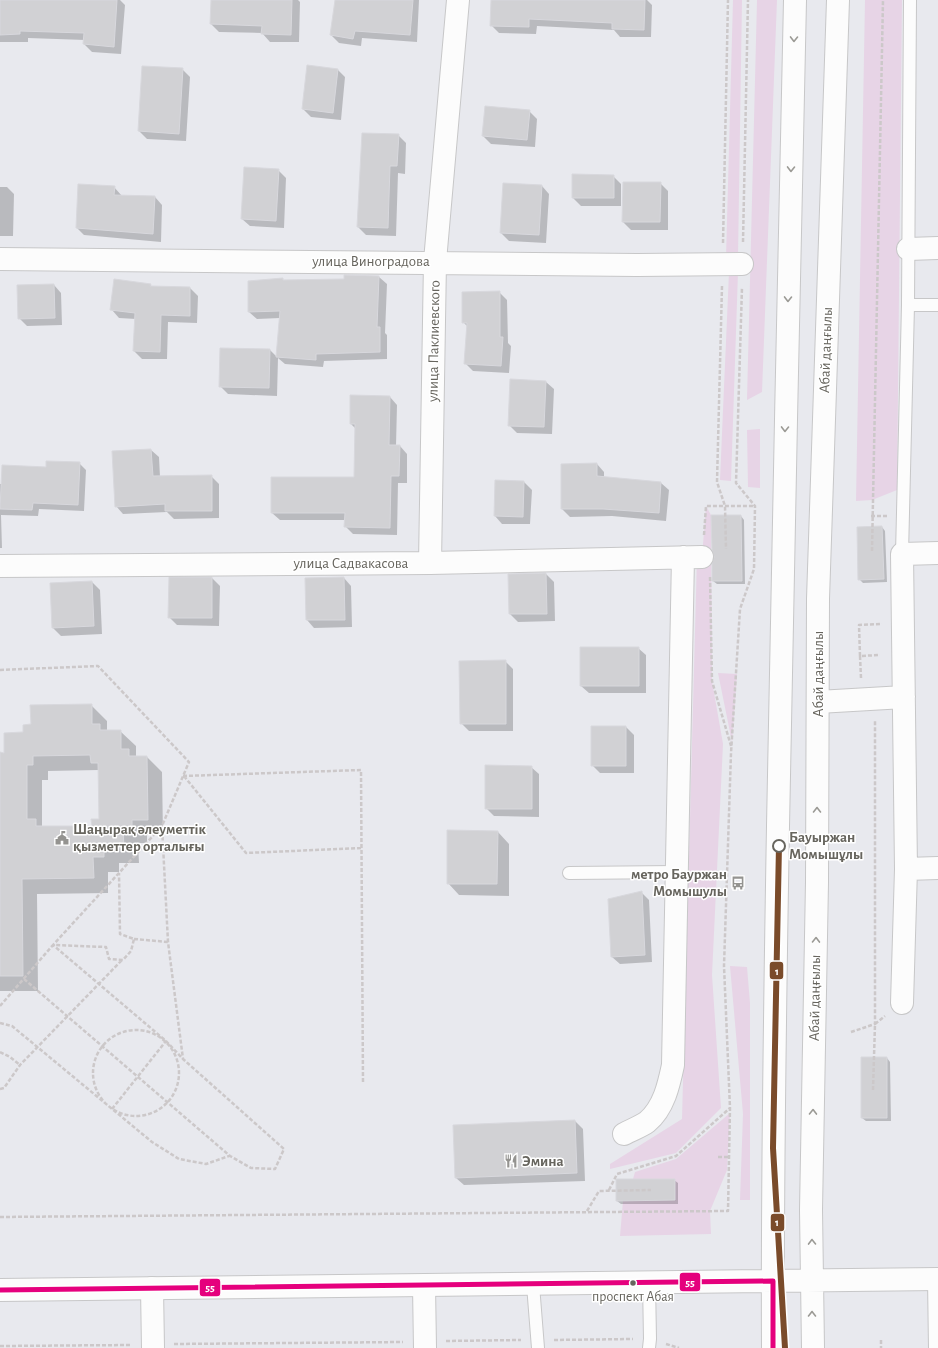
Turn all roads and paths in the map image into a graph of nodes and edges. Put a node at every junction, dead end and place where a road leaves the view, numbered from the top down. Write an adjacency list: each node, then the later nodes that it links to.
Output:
1 (458, 0): 10 (main road, улица Паклиевского)
2 (748, 0): 11 (path)
3 (795, 0): 75 (main road, one-way to 75)
4 (838, 0): 31 (main road, Абай даңғылы)
5 (883, 0): 17 (path)
6 (910, 0): 8 (lane)
7 (938, 248): 8 (main road)
8 (908, 249): 12 (lane)
9 (0, 259): 10 (main road, улица Виноградова)
10 (435, 261): 11 (main road, улица Виноградова); 21 (main road, улица Паклиевского)
11 (742, 264): 15 (path)
12 (908, 305): 13 (lane); 19 (lane)
13 (938, 305)
14 (725, 506): 15 (path); 16 (path); 20 (path)
15 (755, 506): 24 (path)
16 (726, 548)
17 (872, 551)
18 (938, 553): 19 (main road)
19 (902, 554): 29 (main road)
20 (692, 557): 21 (main road, улица Садвакасова); 32 (path); 38 (main road)
21 (430, 562): 22 (main road, улица Садвакасова)
22 (0, 566)
23 (885, 623): 27 (path)
24 (738, 652): 25 (path); 32 (path)
25 (734, 653)
26 (880, 655): 27 (path)
27 (860, 656): 30 (path)
28 (0, 670): 33 (path)
29 (904, 697): 30 (main road); 37 (main road)
30 (875, 699): 31 (main road); 51 (path)
31 (818, 702): 76 (main road, Абай даңғылы, one-way to 31)
32 (732, 748): 64 (path)
33 (183, 776): 34 (path); 35 (path); 35 (path)
34 (162, 826): 39 (path); 42 (path)
35 (362, 848): 60 (path)
36 (938, 868): 37 (main road)
37 (906, 869): 47 (main road)
38 (677, 872): 40 (lane); 66 (main road)
39 (119, 873): 41 (path); 43 (path)
40 (569, 873)
41 (134, 939): 42 (path); 44 (path)
42 (168, 942): 57 (path)
43 (53, 945): 44 (path); 45 (path); 46 (path)
44 (123, 960): 46 (path)
45 (24, 979): 48 (path); 49 (path)
46 (98, 985): 49 (path); 53 (path)
47 (902, 1003): 51 (path)
48 (0, 1006)
49 (68, 1017): 54 (path); 55 (path)
50 (0, 1024): 55 (path)
51 (875, 1024): 52 (path); 62 (path)
52 (851, 1032)
53 (166, 1041): 54 (path); 57 (path); 59 (path); 63 (path)
54 (102, 1046): 59 (path); 65 (path)
55 (38, 1048): 58 (path); 65 (path)
56 (0, 1052): 58 (path)
57 (183, 1059): 67 (path)
58 (20, 1065): 61 (path)
59 (139, 1076): 63 (path); 65 (path)
60 (363, 1082)
61 (0, 1089)
62 (873, 1090)
63 (167, 1102): 65 (path); 67 (path)
64 (730, 1108): 69 (path); 70 (path)
65 (112, 1109): 67 (path)
66 (624, 1134)
67 (230, 1156)
68 (718, 1157): 69 (path)
69 (729, 1157): 72 (path)
70 (609, 1190): 71 (path); 72 (path)
71 (651, 1190)
72 (587, 1212): 73 (path)
73 (0, 1218)
74 (936, 1279): 76 (main road); 92 (lane)
75 (773, 1281): 76 (main road); 77 (main road); 89 (main road)
76 (812, 1281): 90 (main road, Абай даңғылы, one-way to 76)
77 (649, 1283): 78 (main road); 83 (lane)
78 (533, 1284): 79 (main road); 84 (lane)
79 (424, 1286): 80 (main road); 85 (main road)
80 (152, 1288): 81 (main road); 87 (main road)
81 (0, 1290)
82 (881, 1340): 91 (path)
83 (649, 1343): 84 (path); 88 (path)
84 (538, 1344): 85 (path)
85 (425, 1345): 87 (path)
86 (0, 1346): 87 (path)
87 (153, 1346)
88 (679, 1348)
89 (773, 1348)
90 (812, 1348)
91 (881, 1348)
92 (935, 1348)

